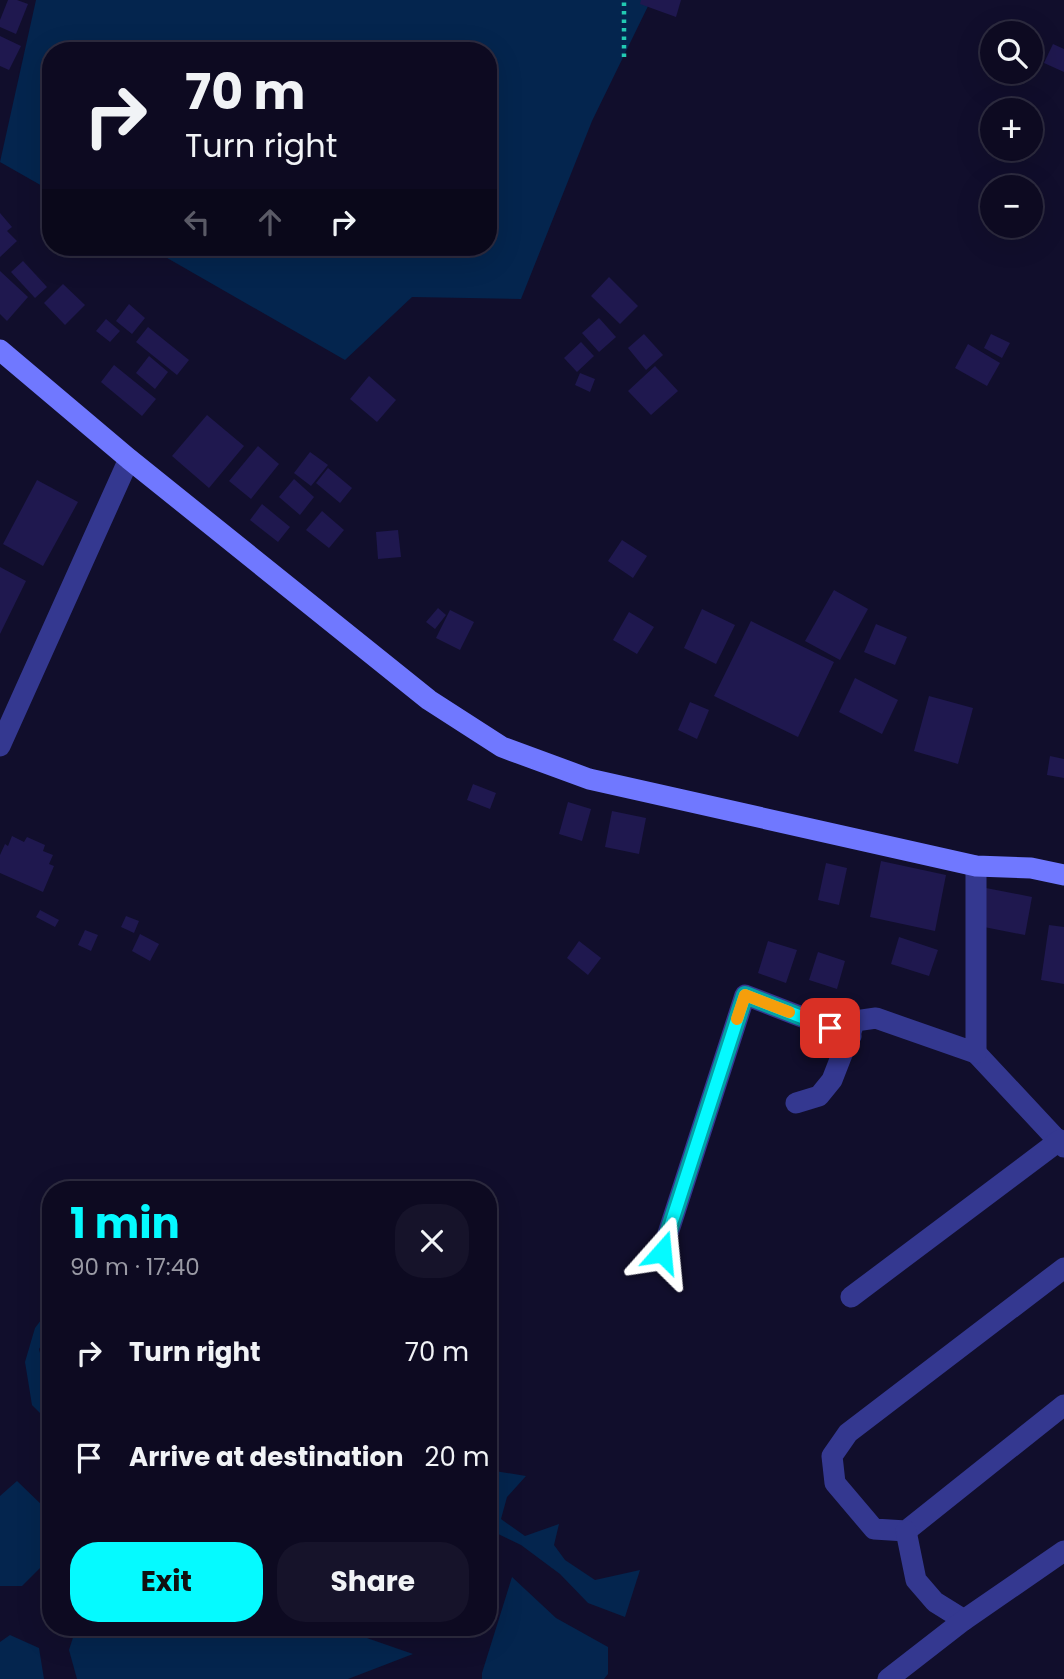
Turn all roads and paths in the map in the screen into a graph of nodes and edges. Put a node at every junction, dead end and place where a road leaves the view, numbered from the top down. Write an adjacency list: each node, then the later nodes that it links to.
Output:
1 (624, 0): 2 (path)
2 (624, 57)
3 (0, 351): 4 (main road)
4 (129, 459): 5 (street); 6 (main road)
5 (0, 746)
6 (976, 866): 7 (main road); 9 (street)
7 (1064, 875)
8 (851, 1035): 9 (street); 10 (street); 12 (street)
9 (976, 1053): 11 (street)
10 (796, 1103)
11 (1062, 1144): 14 (street)
12 (662, 1252)
13 (1064, 1268): 16 (street)
14 (851, 1297)
15 (1064, 1405): 16 (street)
16 (906, 1531): 18 (street)
17 (1064, 1551): 18 (street)
18 (964, 1620): 19 (street)
19 (888, 1679)

